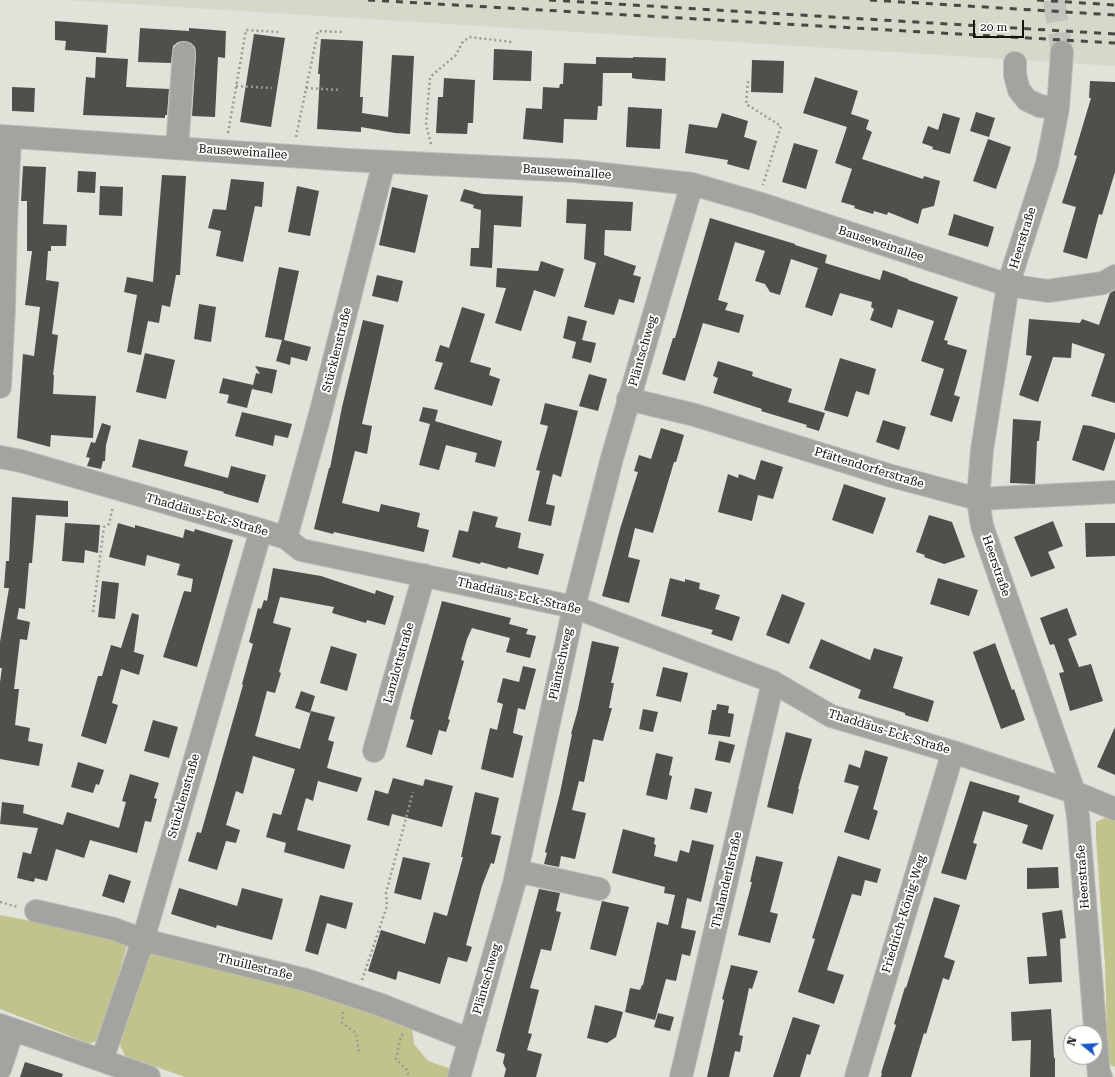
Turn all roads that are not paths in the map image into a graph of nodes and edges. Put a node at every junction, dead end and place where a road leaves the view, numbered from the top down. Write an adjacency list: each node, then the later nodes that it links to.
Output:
1 (1062, 52): 4 (street, Heerstraße)
2 (184, 53): 6 (street)
3 (1015, 63): 4 (street)
4 (1058, 108): 10 (street, Heerstraße)
5 (5, 137): 6 (street, Bauseweinallee); 11 (street)
6 (177, 148): 7 (street, Bauseweinallee)
7 (384, 162): 8 (street, Bauseweinallee); 17 (street, Stücklenstraße)
8 (692, 184): 10 (street, Bauseweinallee); 12 (street, Pläntschweg)
9 (1115, 276): 10 (street, Bauseweinallee)
10 (1008, 285): 15 (street, Heerstraße)
11 (0, 388)
12 (628, 399): 15 (street, Pfättendorferstraße); 19 (street, Pläntschweg)
13 (0, 457): 16 (street, Thaddäus-Eck-Straße)
14 (1115, 492): 15 (street, Pfättendorferstraße)
15 (978, 499): 23 (street, Heerstraße)
16 (261, 530): 17 (street, Thaddäus-Eck-Straße); 28 (street, Stücklenstraße)
17 (286, 538): 18 (street, Thaddäus-Eck-Straße)
18 (424, 575): 19 (street, Thaddäus-Eck-Straße); 21 (street, Lanzlottstraße)
19 (574, 607): 20 (street, Thaddäus-Eck-Straße); 25 (street, Pläntschweg)
20 (772, 682): 22 (street, Thaddäus-Eck-Straße); 35 (street, Thalanderlstraße)
21 (374, 751)
22 (953, 752): 23 (street, Thaddäus-Eck-Straße); 36 (street, Friedrich-König-Weg)
23 (1074, 792): 24 (street, Thaddäus-Eck-Straße); 37 (street, Heerstraße)
24 (1115, 808)
25 (517, 871): 26 (street); 30 (street, Pläntschweg)
26 (599, 889)
27 (36, 911): 28 (street, Thuillestraße)
28 (143, 940): 30 (street, Thuillestraße); 31 (street, Stücklenstraße)
29 (6, 1028): 31 (street); 32 (street)
30 (470, 1040): 34 (street, Pläntschweg)
31 (102, 1060): 33 (street)
32 (0, 1069)
33 (149, 1077)
34 (459, 1077)
35 (681, 1077)
36 (856, 1077)
37 (1100, 1077)

